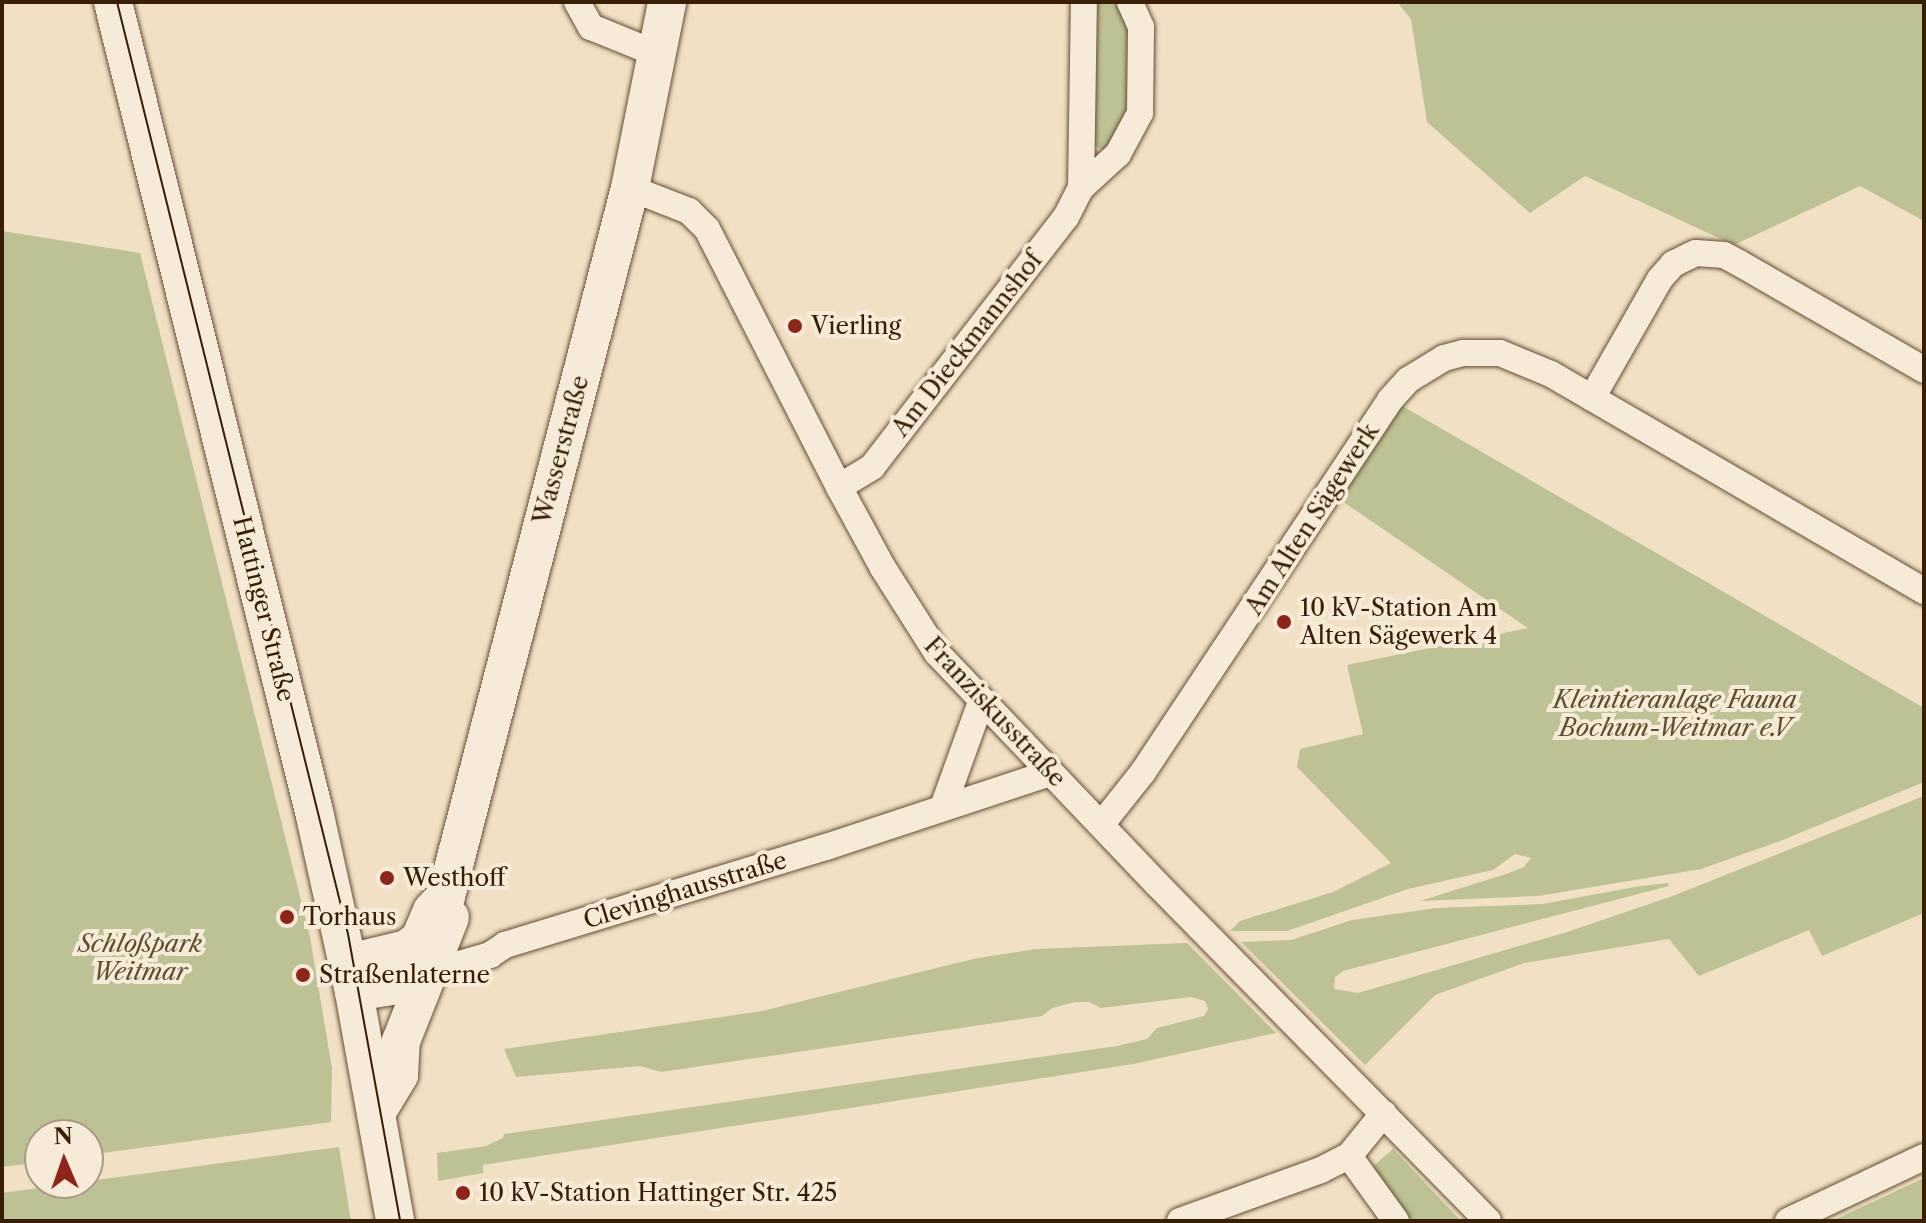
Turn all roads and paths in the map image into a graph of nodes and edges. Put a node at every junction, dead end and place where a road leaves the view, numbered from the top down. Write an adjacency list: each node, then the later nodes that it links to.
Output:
1 (113, 2): 19 (main road, Hattinger Straße)
2 (577, 2): 6 (street)
3 (667, 2): 6 (main road, Wasserstraße)
4 (1084, 2): 8 (street, Am Dieckmannshof)
5 (1130, 2): 8 (street, Am Dieckmannshof)
6 (655, 53): 7 (main road, Wasserstraße)
7 (630, 188): 11 (street, Franziskusstraße); 17 (main road, Wasserstraße)
8 (1081, 188): 11 (street, Am Dieckmannshof)
9 (1924, 370): 10 (street)
10 (1592, 398): 12 (street, Am Alten Sägewerk); 16 (street, Am Alten Sägewerk)
11 (839, 487): 13 (street, Franziskusstraße)
12 (1924, 591)
13 (981, 702): 14 (street, Franziskusstraße); 15 (street)
14 (1050, 773): 15 (street, Clevinghausstraße); 16 (street, Franziskusstraße)
15 (943, 807): 18 (street, Clevinghausstraße)
16 (1101, 825): 21 (street, Franziskusstraße)
17 (446, 896): 18 (main road, Wasserstraße); 19 (main road, Wasserstraße)
18 (428, 973): 19 (main road); 20 (main road, Wasserstraße)
19 (352, 978): 20 (main road, Hattinger Straße)
20 (378, 1110): 24 (main road, Hattinger Straße)
21 (1384, 1113): 22 (street); 27 (street, Franziskusstraße)
22 (1349, 1156): 25 (street); 26 (street)
23 (1924, 1157): 28 (street)
24 (395, 1221)
25 (1180, 1221)
26 (1396, 1221)
27 (1488, 1221)
28 (1788, 1221)

